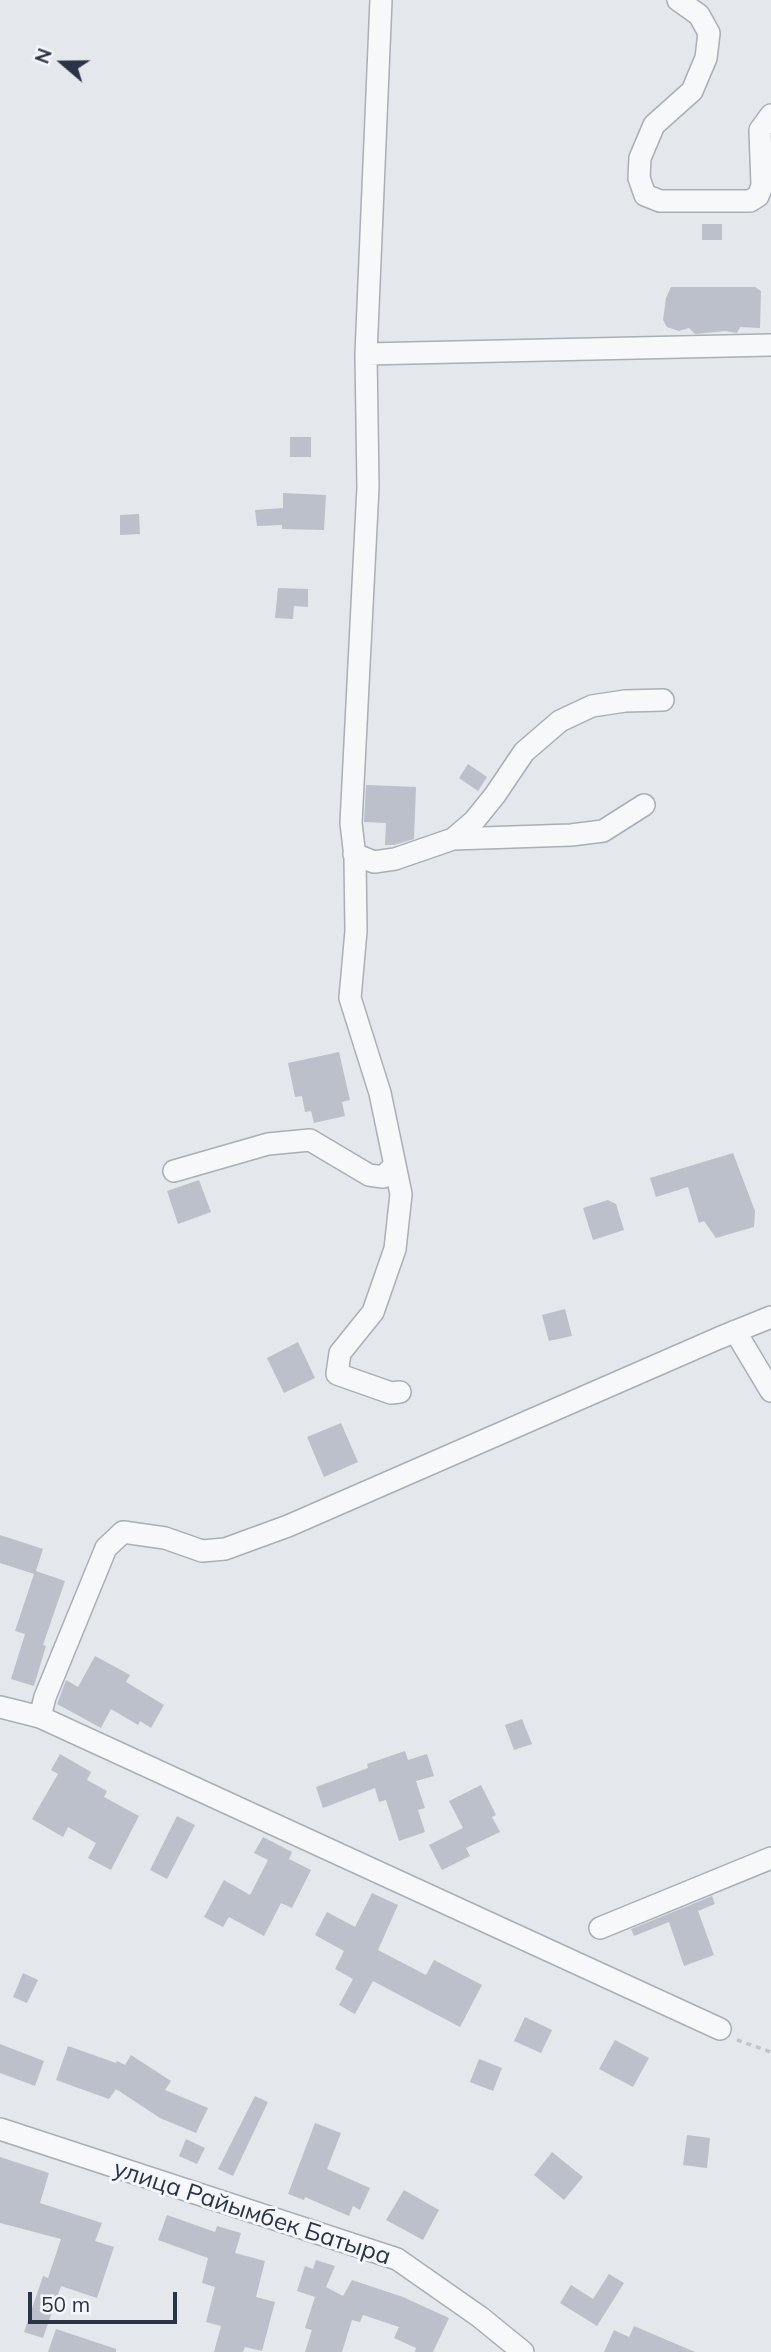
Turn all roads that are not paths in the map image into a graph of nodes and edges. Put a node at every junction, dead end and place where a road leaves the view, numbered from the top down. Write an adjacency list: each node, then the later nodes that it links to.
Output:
1 (381, 0): 5 (street)
2 (678, 0): 3 (street)
3 (771, 115)
4 (771, 345): 5 (street)
5 (366, 354): 9 (street)
6 (663, 700): 8 (street)
7 (644, 805): 8 (street)
8 (453, 839): 9 (street)
9 (354, 854): 10 (street)
10 (395, 1165): 11 (street); 15 (street)
11 (174, 1171)
12 (771, 1317): 13 (street)
13 (735, 1331): 14 (street); 17 (street)
14 (771, 1391)
15 (400, 1392)
16 (0, 1707): 17 (street)
17 (40, 1717): 20 (street)
18 (771, 1858): 19 (street)
19 (600, 1928)
20 (720, 2029)
21 (0, 2129): 22 (street, улица Райымбек Батыра)
22 (523, 2352)

